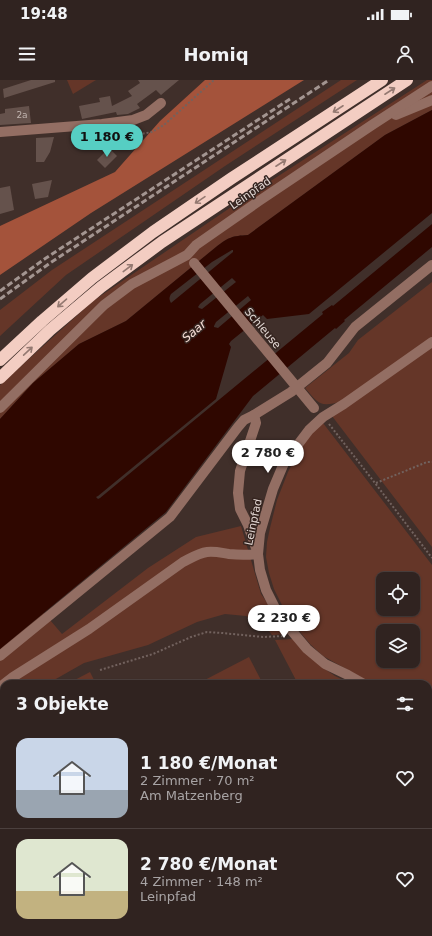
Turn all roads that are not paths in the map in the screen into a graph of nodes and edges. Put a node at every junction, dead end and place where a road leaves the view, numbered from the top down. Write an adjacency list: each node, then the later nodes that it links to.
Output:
1 (382, 80): 11 (highway, one-way to 11)
2 (407, 80): 12 (highway, one-way to 2)
3 (432, 86): 6 (street, Leinpfad)
4 (432, 100): 6 (street)
5 (161, 103): 7 (street)
6 (372, 125): 8 (street, Leinpfad)
7 (0, 132)
8 (190, 259): 13 (street, Leinpfad); 15 (street, Schleuse, bridge)
9 (432, 265): 14 (street)
10 (432, 342): 15 (street, Leinpfad)
11 (0, 360)
12 (0, 378)
13 (0, 408)
14 (254, 416): 16 (street); 17 (street)
15 (323, 417): 16 (street, Leinpfad)
16 (258, 554): 18 (street, Leinpfad); 19 (street)
17 (0, 656)
18 (8, 680)
19 (357, 680)

